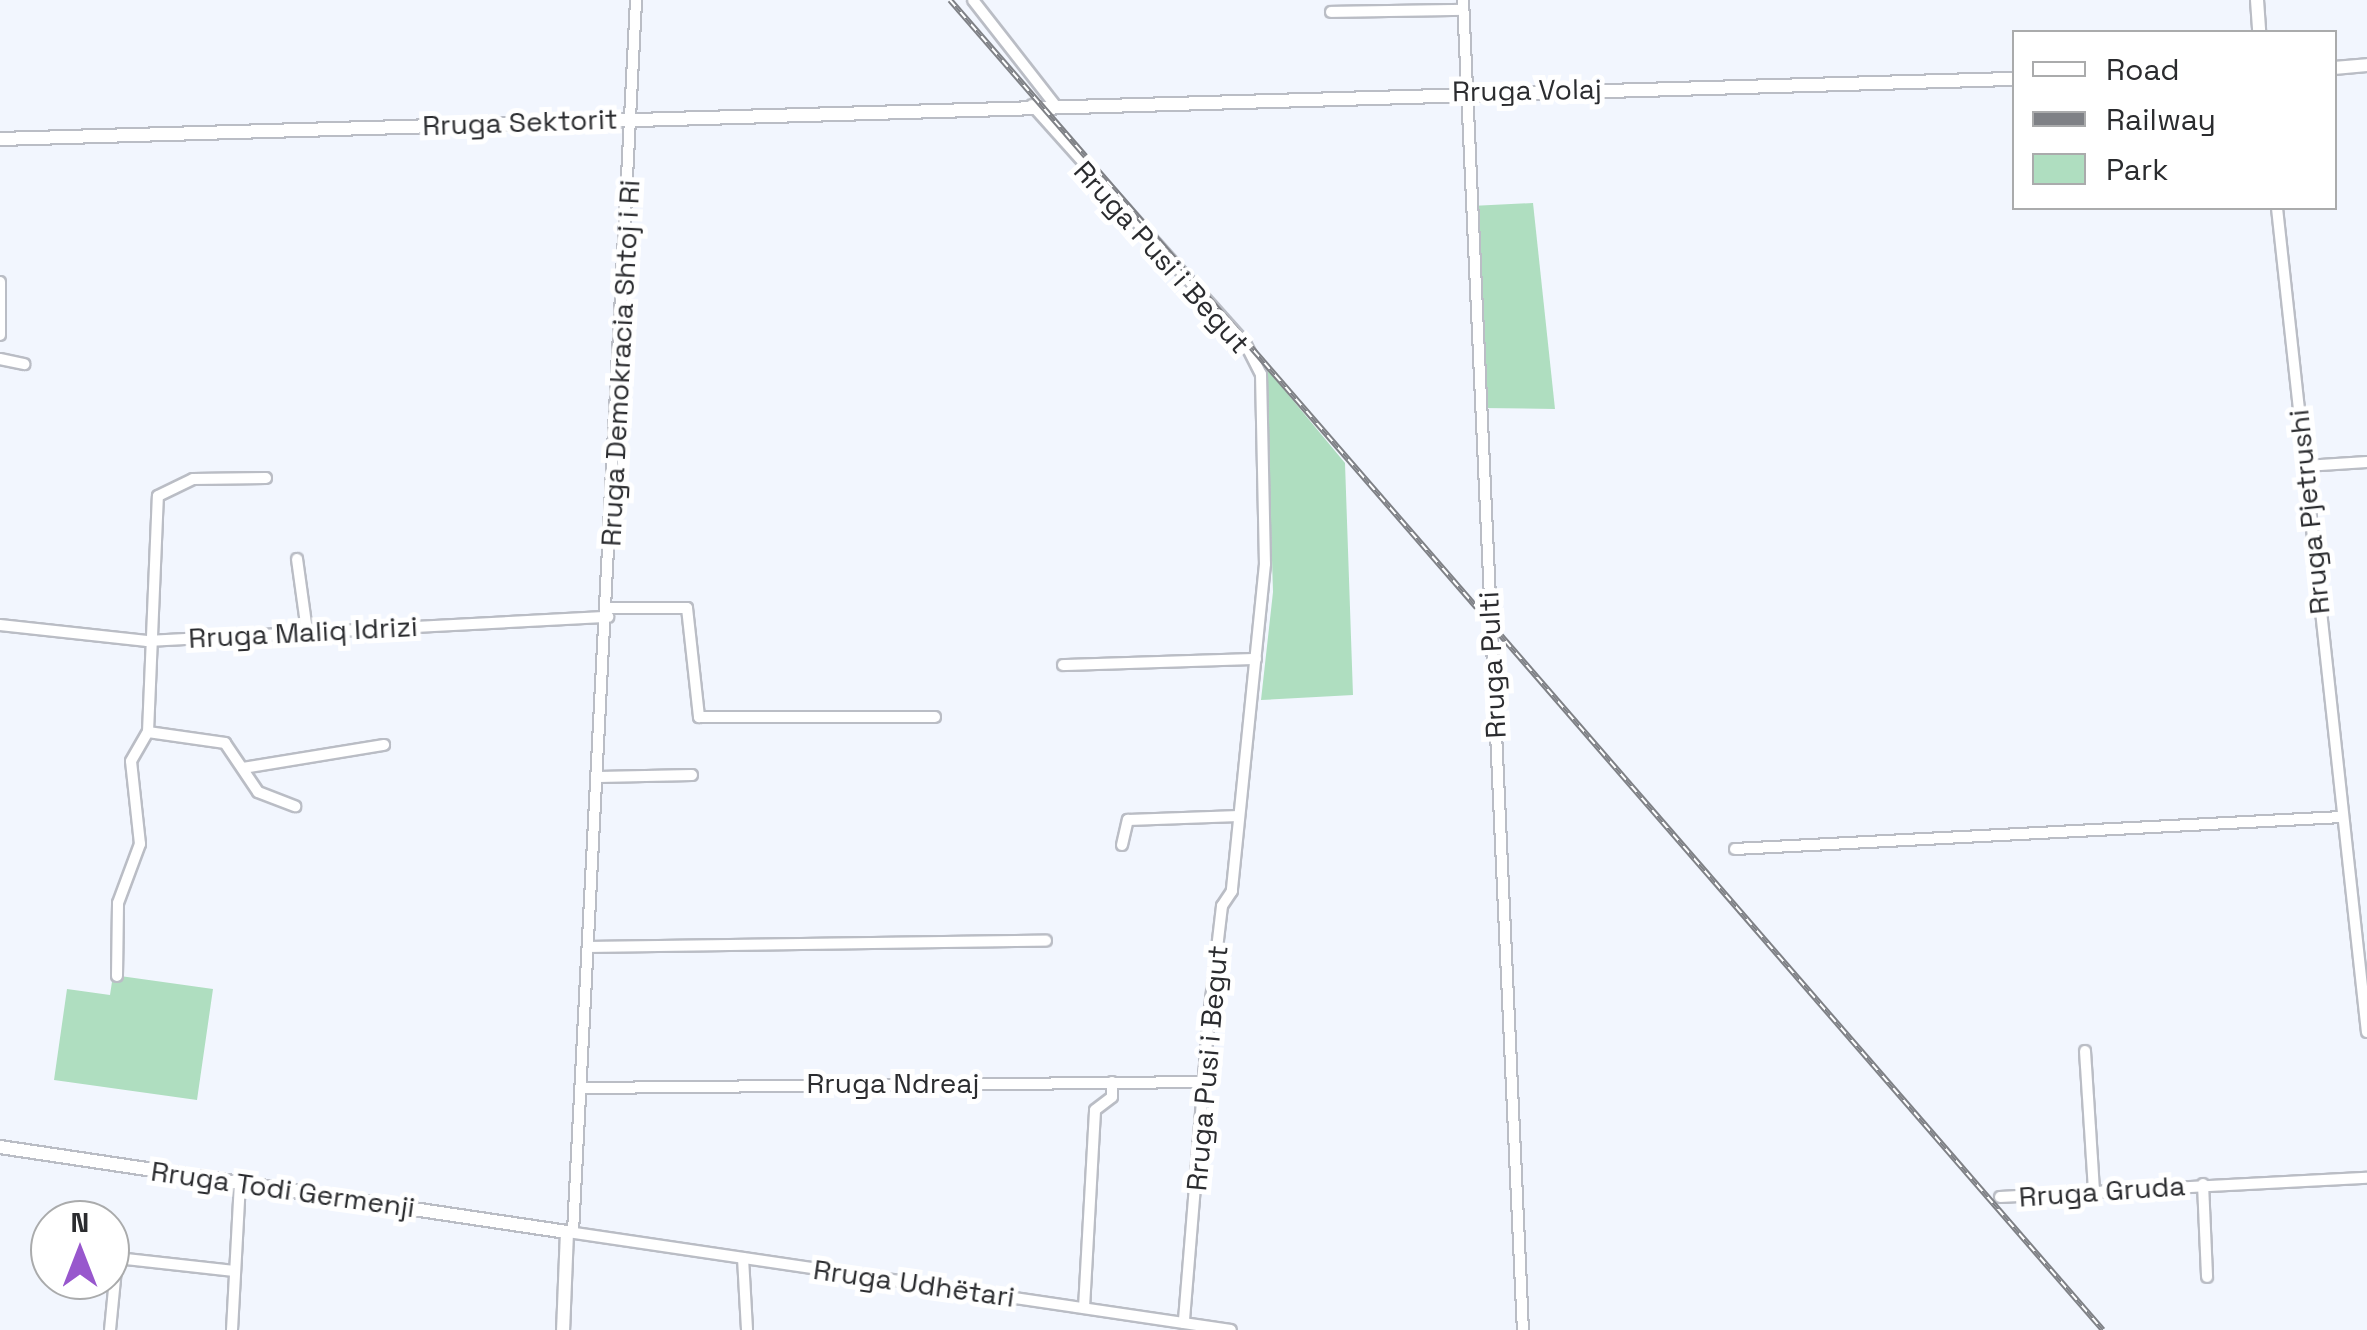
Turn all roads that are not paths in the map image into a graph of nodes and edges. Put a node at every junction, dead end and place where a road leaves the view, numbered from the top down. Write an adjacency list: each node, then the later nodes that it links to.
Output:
1 (636, 0): 13 (street, Rruga Demokracia Shtoj i Ri)
2 (973, 0): 12 (street)
3 (2257, 0): 6 (street)
4 (1463, 5): 5 (street); 10 (street, Rruga Pulti)
5 (1331, 12)
6 (2260, 30)
7 (2367, 65): 8 (street)
8 (2337, 68)
9 (2012, 79): 10 (street, Rruga Volaj)
10 (1462, 92): 12 (street, Rruga Volaj); 67 (street, Rruga Pulti)
11 (1035, 105): 12 (street, Rruga Volaj); 13 (street, Rruga Sektorit); 28 (street, Rruga Pusi i Begut)
12 (1055, 105)
13 (632, 118): 14 (street, Rruga Sektorit); 24 (street, Rruga Demokracia Shtoj i Ri)
14 (0, 140)
15 (2277, 210): 21 (street, Rruga Pjetrushi)
16 (0, 282): 17 (street)
17 (0, 336)
18 (0, 359): 19 (street)
19 (24, 364)
20 (2367, 462): 21 (street)
21 (2305, 466): 38 (street, Rruga Pjetrushi)
22 (266, 478): 27 (street)
23 (298, 559): 26 (street)
24 (608, 612): 26 (street, Rruga Maliq Idrizi); 30 (street); 35 (street, Rruga Demokracia Shtoj i Ri)
25 (0, 625): 27 (street, Rruga Maliq Idrizi)
26 (307, 631): 27 (street, Rruga Maliq Idrizi)
27 (147, 641): 31 (street)
28 (1256, 659): 29 (street); 37 (street, Rruga Pusi i Begut)
29 (1063, 664)
30 (935, 717)
31 (148, 732): 33 (street); 43 (street)
32 (384, 744): 33 (street)
33 (243, 768): 36 (street)
34 (692, 775): 35 (street)
35 (599, 777): 42 (street, Rruga Demokracia Shtoj i Ri)
36 (295, 806)
37 (1240, 816): 39 (street); 47 (street, Rruga Pusi i Begut)
38 (2342, 816): 40 (street); 44 (street, Rruga Pjetrushi)
39 (1122, 846)
40 (1736, 849)
41 (1046, 941): 42 (street)
42 (592, 947): 48 (street, Rruga Demokracia Shtoj i Ri)
43 (118, 976)
44 (2367, 1032)
45 (2086, 1052): 53 (street)
46 (1112, 1082): 47 (street, Rruga Ndreaj); 48 (street, Rruga Ndreaj); 59 (street)
47 (1203, 1082): 60 (street, Rruga Pusi i Begut)
48 (583, 1088): 55 (street, Rruga Demokracia Shtoj i Ri)
49 (0, 1147): 51 (street, Rruga Todi Germenji)
50 (2367, 1178): 52 (street, Rruga Gruda)
51 (240, 1183): 55 (street, Rruga Todi Germenji); 57 (street)
52 (2203, 1184): 53 (street, Rruga Gruda); 58 (street, Rruga Gruda)
53 (2094, 1191): 54 (street, Rruga Gruda)
54 (2000, 1198)
55 (570, 1232): 56 (street, Rruga Udhëtari); 64 (street)
56 (744, 1258): 59 (street, Rruga Udhëtari); 65 (street)
57 (234, 1271): 62 (street); 63 (street)
58 (2207, 1277)
59 (1084, 1308): 61 (street, Rruga Udhëtari)
60 (1184, 1323): 61 (street, Rruga Udhëtari); 66 (street, Rruga Udhëtari)
61 (1146, 1324)
62 (110, 1330)
63 (232, 1330)
64 (563, 1330)
65 (746, 1330)
66 (1231, 1330)
67 (1522, 1330)

